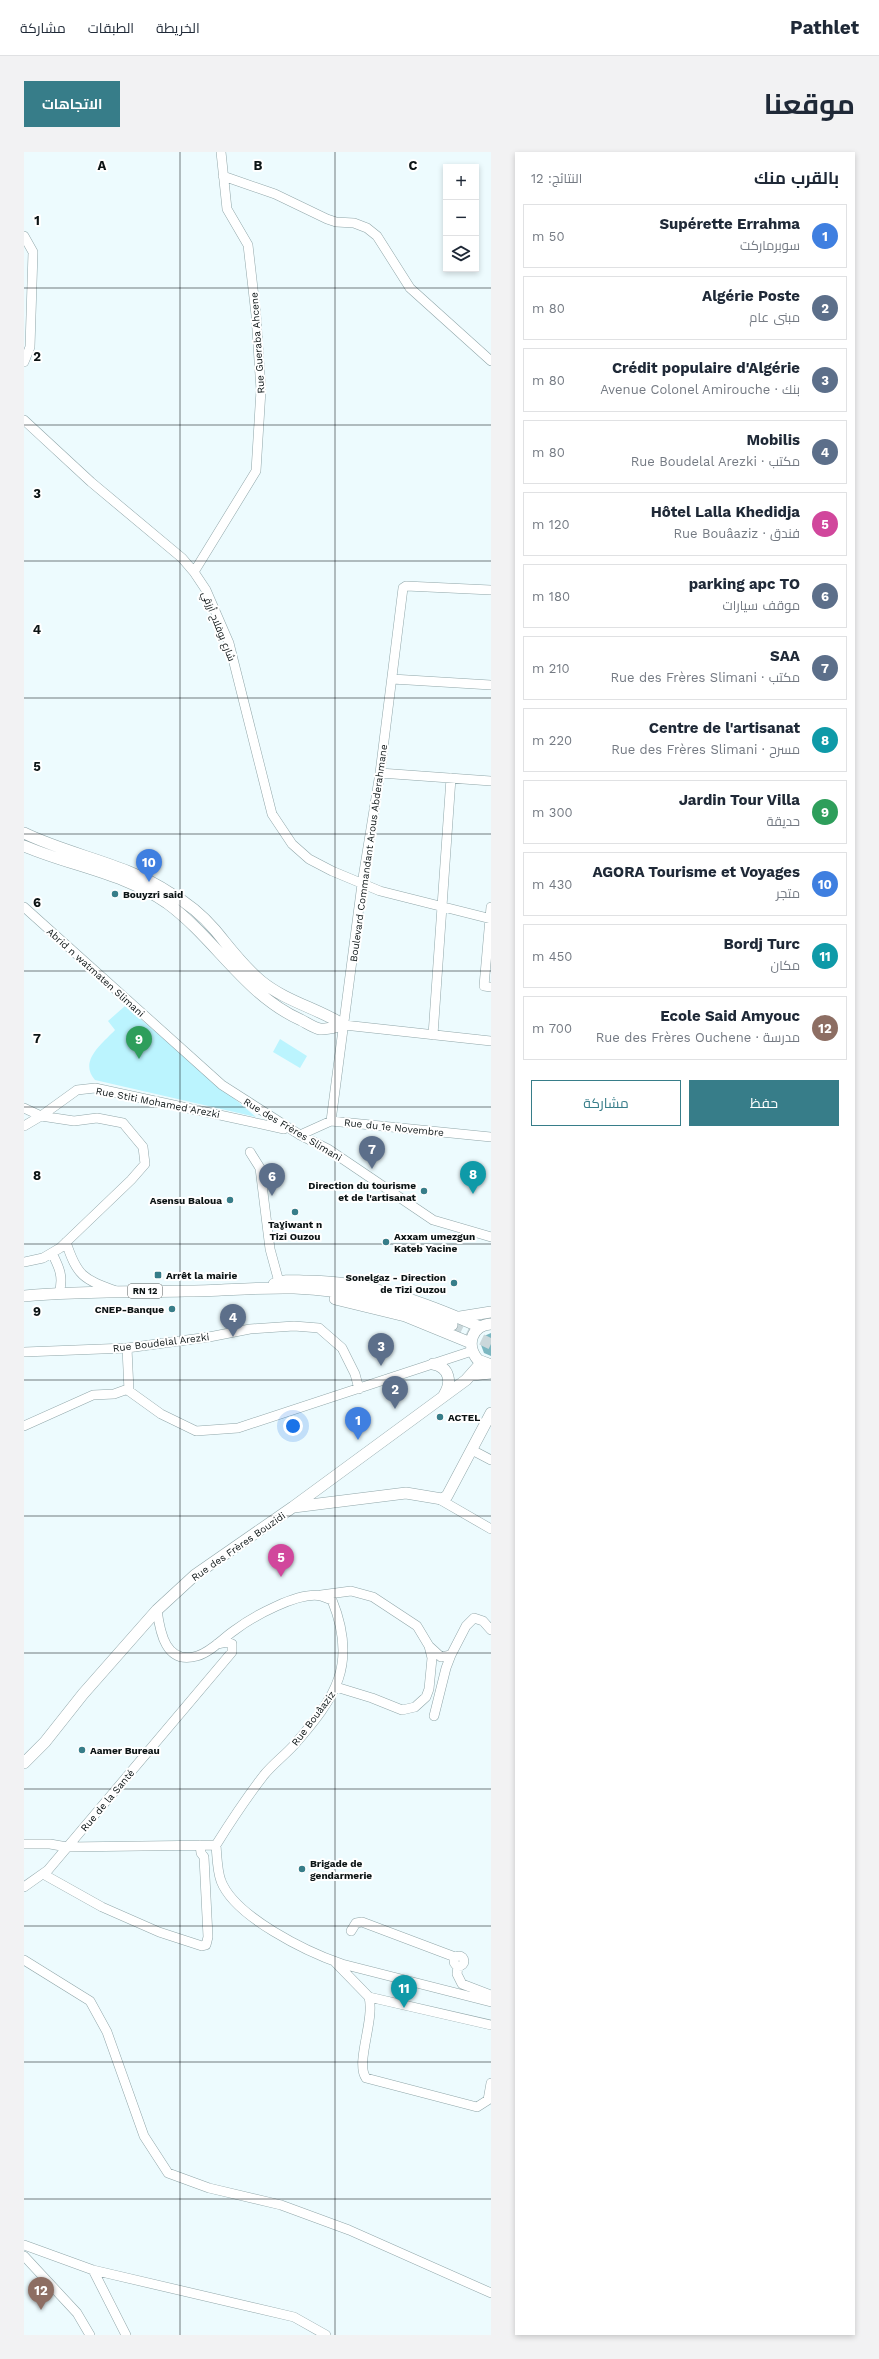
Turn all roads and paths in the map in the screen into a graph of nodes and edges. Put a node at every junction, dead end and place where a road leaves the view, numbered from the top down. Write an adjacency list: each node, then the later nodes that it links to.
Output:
1 (221, 152): 2 (street, Rue Gueraba Ahcene)
2 (223, 176): 4 (street); 7 (street, Rue Gueraba Ahcene)
3 (24, 236): 5 (street)
4 (491, 361)
5 (24, 362)
6 (24, 420): 7 (street, شارع بوفلاح أرزقي)
7 (194, 572): 16 (street, شارع بوفلاح أرزقي)
8 (491, 590): 9 (street, Boulevard Commandant Arous Abderahmane)
9 (392, 679): 10 (street); 11 (street, Boulevard Commandant Arous Abderahmane)
10 (491, 685)
11 (380, 773): 12 (street); 16 (street, Boulevard Commandant Arous Abderahmane)
12 (451, 778): 13 (street); 19 (street)
13 (491, 781)
14 (24, 833): 22 (main road)
15 (24, 846): 22 (main road)
16 (362, 884): 19 (street, شارع بوفلاح أرزقي); 22 (street, Boulevard Commandant Arous Abderahmane)
17 (24, 907): 25 (street, Abrid n watmaten Slimani)
18 (491, 907): 20 (street)
19 (442, 908): 20 (street, شارع بوفلاح أرزقي); 23 (street)
20 (490, 919): 21 (street)
21 (488, 987)
22 (344, 1025): 23 (street); 28 (street, Boulevard Commandant Arous Abderahmane)
23 (433, 1035): 24 (street)
24 (491, 1041)
25 (222, 1085): 30 (street, Rue des Frères Slimani)
26 (24, 1108): 27 (street)
27 (41, 1116): 29 (street, Rue Stiti Mohamed Arezki); 30 (street, Rue Stiti Mohamed Arezki); 34 (street)
28 (331, 1120): 30 (street, Rue du 1e Novembre); 31 (street, Rue du 1e Novembre)
29 (24, 1126)
30 (300, 1135): 33 (street, Rue des Frères Slimani)
31 (491, 1137)
32 (250, 1152): 37 (street)
33 (491, 1237)
34 (66, 1242): 35 (street); 39 (street)
35 (52, 1253): 36 (street); 40 (street)
36 (24, 1262)
37 (279, 1282): 38 (main road); 43 (main road)
38 (266, 1288): 39 (main road, RN 12); 43 (main road, RN 12); 45 (main road)
39 (117, 1291): 40 (main road, RN 12)
40 (60, 1293): 41 (main road, RN 12)
41 (24, 1296)
42 (491, 1312): 43 (main road); 44 (street)
43 (454, 1321): 44 (main road)
44 (484, 1325): 45 (main road)
45 (471, 1347): 48 (street); 49 (main road)
46 (127, 1348): 47 (street, Rue Boudelal Arezki); 52 (street, Rue Boudelal Arezki); 53 (street)
47 (24, 1352)
48 (433, 1364): 52 (street); 54 (main road)
49 (486, 1364): 51 (main road, Rue des Frères Bouzidi)
50 (491, 1373): 51 (main road)
51 (473, 1375): 54 (main road, Rue des Frères Bouzidi)
52 (359, 1389): 53 (street)
53 (130, 1391): 56 (street)
54 (442, 1398): 60 (main road, Rue des Frères Bouzidi)
55 (491, 1413): 57 (main road)
56 (24, 1428)
57 (472, 1450): 58 (street); 59 (main road)
58 (491, 1460)
59 (440, 1499): 60 (main road); 61 (street)
60 (293, 1507): 63 (main road, Rue des Frères Bouzidi)
61 (491, 1529)
62 (320, 1596): 65 (street); 66 (street); 68 (street, Rue Bouâaziz)
63 (157, 1610): 65 (street); 70 (main road, Rue des Frères Bouzidi)
64 (491, 1630): 67 (street)
65 (217, 1644): 74 (street, Rue de la Santé)
66 (429, 1646): 67 (street); 68 (street)
67 (451, 1655): 69 (street)
68 (336, 1687): 73 (street, Rue Bouâaziz)
69 (434, 1716)
70 (24, 1763)
71 (24, 1844): 74 (street)
72 (200, 1845): 73 (street); 74 (street); 75 (street)
73 (216, 1845): 79 (street)
74 (68, 1847): 75 (street, Rue de la Santé)
75 (44, 1874): 76 (street, Rue de la Santé)
76 (24, 1887)
77 (351, 1931): 80 (street)
78 (24, 1960): 88 (street)
79 (334, 1961): 81 (street); 82 (street)
80 (491, 1995)
81 (369, 1997): 83 (street); 84 (street)
82 (491, 2002)
83 (491, 2025)
84 (491, 2083)
85 (24, 2245): 87 (street)
86 (24, 2256): 89 (street)
87 (93, 2270): 90 (street); 91 (street)
88 (491, 2293)
89 (90, 2335)
90 (126, 2335)
91 (326, 2335)

